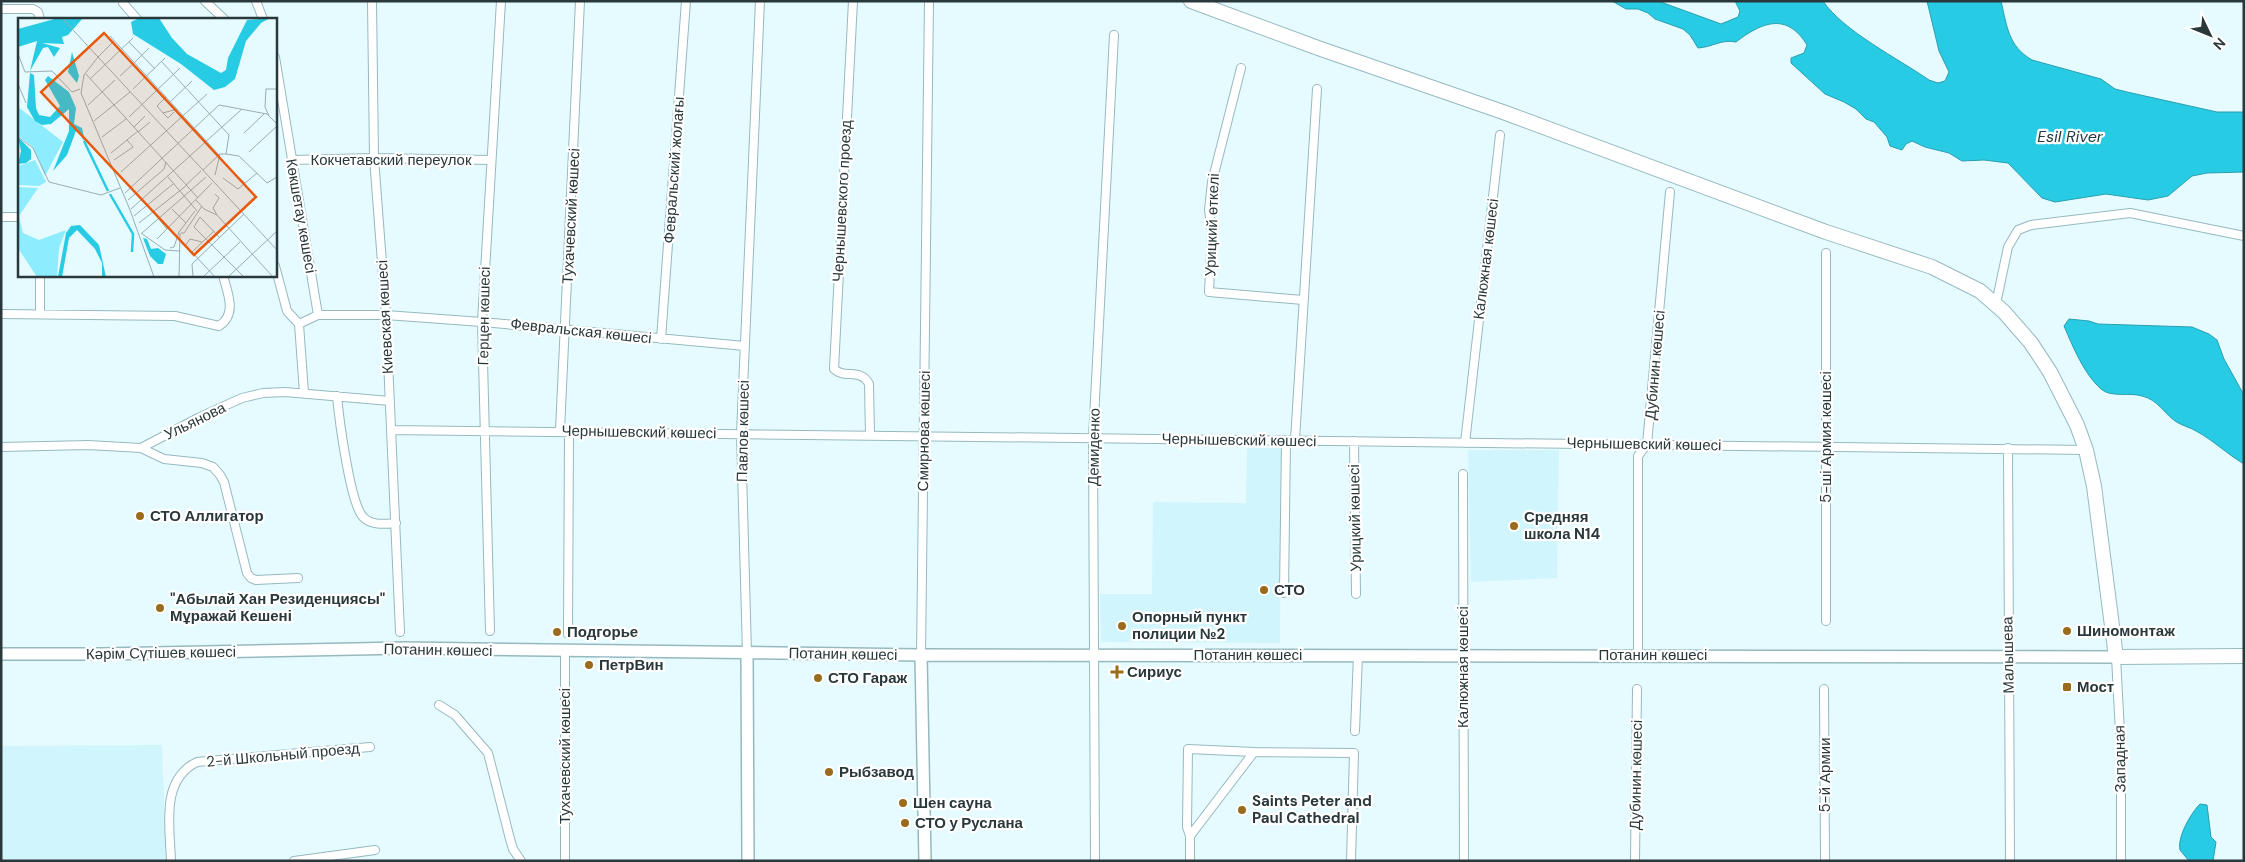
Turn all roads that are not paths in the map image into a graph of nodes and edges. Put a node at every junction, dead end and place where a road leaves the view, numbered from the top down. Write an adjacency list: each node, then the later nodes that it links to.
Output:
1 (205, 1): 15 (street)
2 (372, 1): 22 (street, Киевская көшесі)
3 (501, 1): 24 (street, Герцен көшесі)
4 (580, 1): 41 (street, Тухачевский көшесі)
5 (686, 1): 42 (street, Февральский жолағы)
6 (760, 1): 43 (street, Павлов көшесі)
7 (853, 1): 52 (street, Чернышевского проезд)
8 (929, 1): 53 (street, Смирнова көшесі)
9 (1191, 1): 34 (highway)
10 (256, 2): 16 (street)
11 (123, 3): 14 (street)
12 (1, 9): 13 (street)
13 (39, 15)
14 (136, 18)
15 (223, 18)
16 (263, 18)
17 (1114, 35): 54 (street, Демиденко)
18 (276, 63): 23 (street, Көкшетау көшесі)
19 (1241, 68): 33 (street, Урицкий өткелі)
20 (1317, 89): 33 (street)
21 (1500, 135): 58 (street, Калюжная көшесі)
22 (374, 158): 23 (street, Кокчетавский переулок); 24 (street, Кокчетавский переулок); 38 (street, Киевская көшесі)
23 (291, 160): 37 (street, Көкшетау көшесі)
24 (491, 160): 39 (street, Герцен көшесі)
25 (1670, 192): 59 (street, Дубинин көшесі)
26 (1, 217): 27 (street)
27 (18, 217)
28 (2244, 236): 34 (street)
29 (1826, 253): 60 (street, 5-ші Армия көшесі)
30 (276, 270): 40 (street)
31 (40, 276): 36 (street)
32 (223, 276): 36 (street)
33 (1303, 300): 56 (street)
34 (1996, 304): 64 (highway)
35 (1, 314): 36 (street)
36 (40, 314)
37 (318, 315): 38 (street, Февральская көшесі); 40 (street, Февральская көшесі)
38 (386, 315): 39 (street, Февральская көшесі); 46 (street, Киевская көшесі)
39 (482, 322): 41 (street, Февральская көшесі); 48 (street, Герцен көшесі)
40 (299, 324): 44 (street)
41 (566, 331): 42 (street, Февральская көшесі); 49 (street, Тухачевский көшесі)
42 (661, 339): 43 (street, Февральская көшесі)
43 (745, 346): 51 (street, Павлов көшесі)
44 (304, 393): 45 (street, Ульянова); 62 (street, Ульянова)
45 (336, 396): 46 (street, Ульянова); 66 (street)
46 (390, 400): 47 (street, Киевская көшесі)
47 (392, 430): 48 (street, Чернышевский көшесі); 66 (street, Киевская көшесі)
48 (485, 430): 49 (street, Чернышевский көшесі); 71 (street, Герцен көшесі)
49 (560, 430): 50 (street, Чернышевский көшесі)
50 (570, 431): 51 (street, Чернышевский көшесі); 73 (street)
51 (741, 434): 52 (street, Чернышевский көшесі); 75 (street, Павлов көшесі)
52 (870, 435): 53 (street, Чернышевский көшесі)
53 (923, 436): 54 (street, Чернышевский көшесі); 77 (street, Смирнова көшесі)
54 (1093, 438): 55 (street, Чернышевский көшесі); 78 (street, Демиденко)
55 (1286, 440): 56 (street, Чернышевский көшесі); 68 (street)
56 (1295, 440): 57 (street, Чернышевский көшесі)
57 (1354, 441): 58 (street, Чернышевский көшесі); 69 (street, Урицкий көшесі)
58 (1465, 443): 59 (street, Чернышевский көшесі)
59 (1647, 444): 60 (street, Чернышевский көшесі); 82 (street, Дубинин көшесі)
60 (1826, 446): 63 (street, Чернышевский көшесі); 70 (street, 5-ші Армия көшесі)
61 (1, 447): 62 (street)
62 (141, 448): 67 (street)
63 (2008, 448): 64 (street, Чернышевский көшесі); 83 (street, Малышева)
64 (2086, 450): 85 (highway)
65 (1463, 474): 79 (street, Калюжная көшесі)
66 (396, 523): 72 (street, Киевская көшесі)
67 (298, 578)
68 (1284, 593)
69 (1356, 594)
70 (1826, 621)
71 (490, 630)
72 (400, 632)
73 (568, 634)
74 (565, 652): 75 (main road, Потанин көшесі); 81 (main road, Потанин көшесі); 98 (street, Тухачевский көшесі)
75 (747, 653): 77 (main road, Потанин көшесі); 99 (main road, Павлов көшесі)
76 (1, 654): 81 (main road, Кәрім Сүтішев көшесі)
77 (922, 654): 78 (main road, Потанин көшесі); 100 (main road, Смирнова көшесі)
78 (1094, 654): 80 (main road, Потанин көшесі); 101 (street, Демиденко)
79 (1463, 654): 80 (main road, Потанин көшесі); 82 (main road, Потанин көшесі); 104 (street, Калюжная көшесі)
80 (1358, 655): 89 (street)
81 (321, 656)
82 (1638, 656): 83 (main road, Потанин көшесі)
83 (2008, 656): 85 (main road, Потанин көшесі); 107 (street, Малышева)
84 (2244, 656): 85 (highway)
85 (2116, 657): 108 (street, Западная)
86 (1637, 689): 105 (street, Дубинин көшесі)
87 (1824, 689): 106 (street, 5-й Армии)
88 (439, 705): 97 (street)
89 (1356, 731)
90 (370, 747): 95 (street, 2-й Школьный проезд)
91 (1254, 752): 92 (street); 92 (street); 103 (street)
92 (1190, 836): 102 (street)
93 (375, 850): 94 (street)
94 (350, 858): 96 (street)
95 (171, 861)
96 (294, 861)
97 (521, 861)
98 (565, 861)
99 (748, 861)
100 (925, 861)
101 (1095, 861)
102 (1190, 861)
103 (1351, 861)
104 (1464, 861)
105 (1635, 861)
106 (1825, 861)
107 (2010, 861)
108 (2121, 861)

